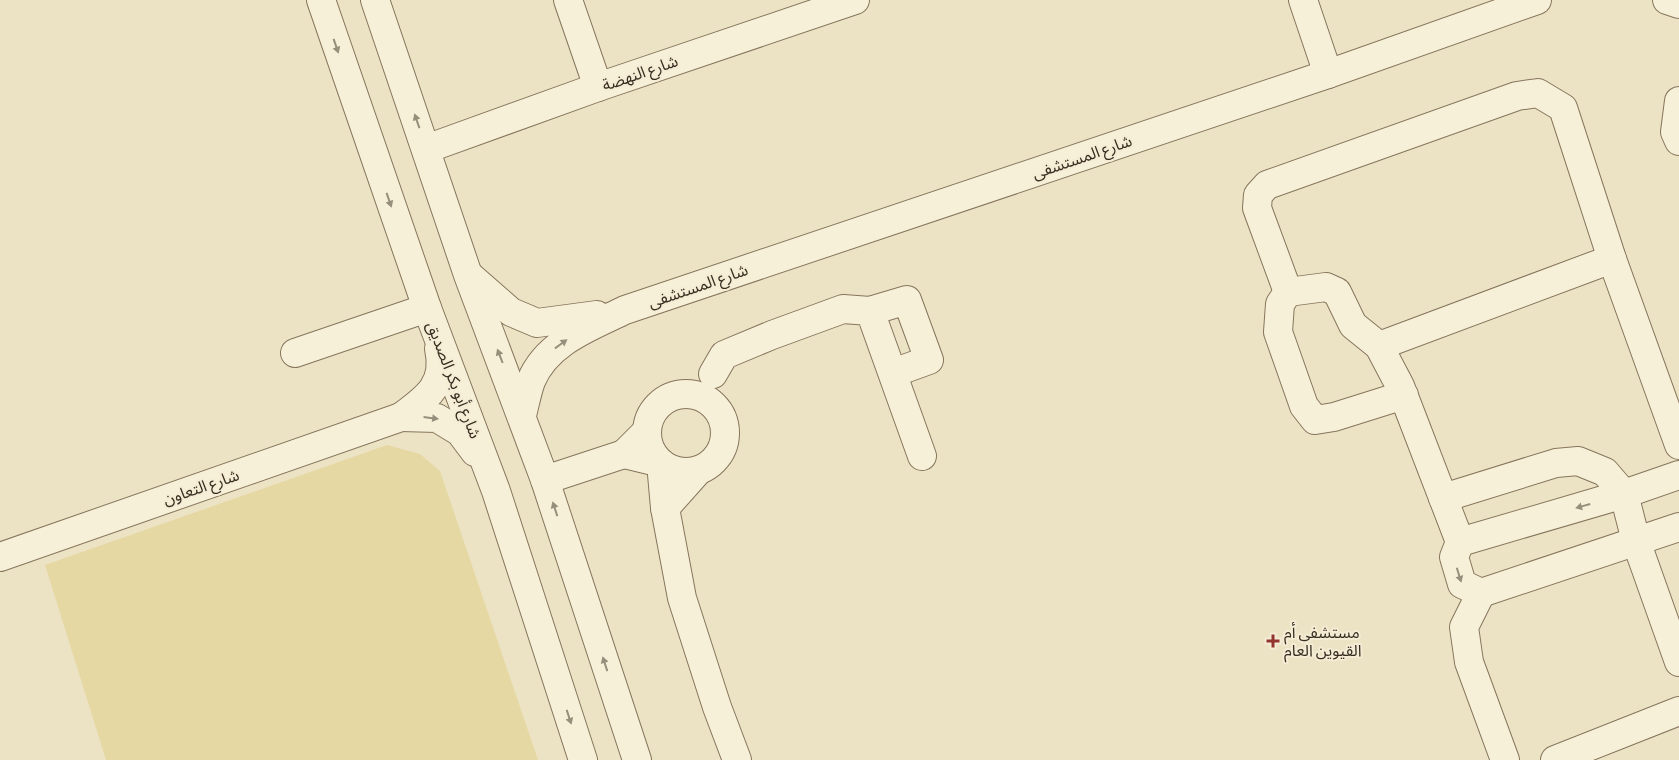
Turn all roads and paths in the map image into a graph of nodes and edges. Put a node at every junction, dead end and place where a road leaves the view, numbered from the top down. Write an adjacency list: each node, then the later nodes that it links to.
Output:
1 (321, 0): 20 (street, شارع أبو بكر الصديق, one-way to 20)
2 (375, 0): 14 (street, one-way to 2)
3 (568, 0): 11 (street)
4 (855, 0): 9 (street, شارع النهضة)
5 (1303, 0): 10 (street)
6 (1537, 0): 10 (street, شارع المستشفى)
7 (1667, 0): 8 (street)
8 (1679, 4)
9 (799, 9): 11 (street, شارع النهضة)
10 (1328, 74): 18 (street, شارع المستشفى)
11 (598, 87): 14 (street, شارع النهضة)
12 (1679, 102): 13 (street)
13 (1679, 141)
14 (426, 149): 16 (street)
15 (1612, 259): 17 (street); 21 (street); 31 (street)
16 (468, 275): 18 (street, شارع المستشفى); 28 (street, one-way to 16)
17 (1288, 292): 21 (street); 26 (street)
18 (625, 310): 28 (street, شارع المستشفى, one-way to 18)
19 (870, 311): 23 (street); 23 (street); 24 (street)
20 (430, 318): 22 (street); 29 (street, شارع التعاون); 41 (street, شارع أبو بكر الصديق)
21 (1379, 346): 26 (street)
22 (295, 353)
23 (892, 373): 33 (street)
24 (713, 374): 25 (street); 27 (street)
25 (678, 394): 27 (street); 30 (street)
26 (1404, 395): 39 (street)
27 (721, 414): 35 (street)
28 (522, 415): 37 (street)
29 (402, 417): 41 (street, شارع التعاون, one-way to 41); 45 (street, شارع التعاون)
30 (647, 431): 32 (street); 34 (street)
31 (1679, 445)
32 (624, 454): 34 (street); 37 (street)
33 (922, 456)
34 (660, 463): 35 (street); 40 (street)
35 (698, 471): 40 (street)
36 (1679, 475): 38 (street)
37 (545, 480): 49 (street, one-way to 37)
38 (1624, 494): 39 (street); 43 (street); 44 (street, one-way to 44)
39 (1443, 498): 44 (street)
40 (665, 508): 54 (street)
41 (506, 522): 50 (street, شارع أبو بكر الصديق, one-way to 50); 51 (street)
42 (1679, 527): 43 (street)
43 (1636, 541): 46 (street); 47 (street)
44 (1460, 542): 46 (street, one-way to 46)
45 (0, 557)
46 (1481, 593): 55 (street)
47 (1679, 662)
48 (1679, 711): 56 (street)
49 (628, 733): 52 (street); 53 (street)
50 (583, 760)
51 (602, 760)
52 (629, 760)
53 (637, 760)
54 (737, 760)
55 (1506, 760)
56 (1555, 760)

